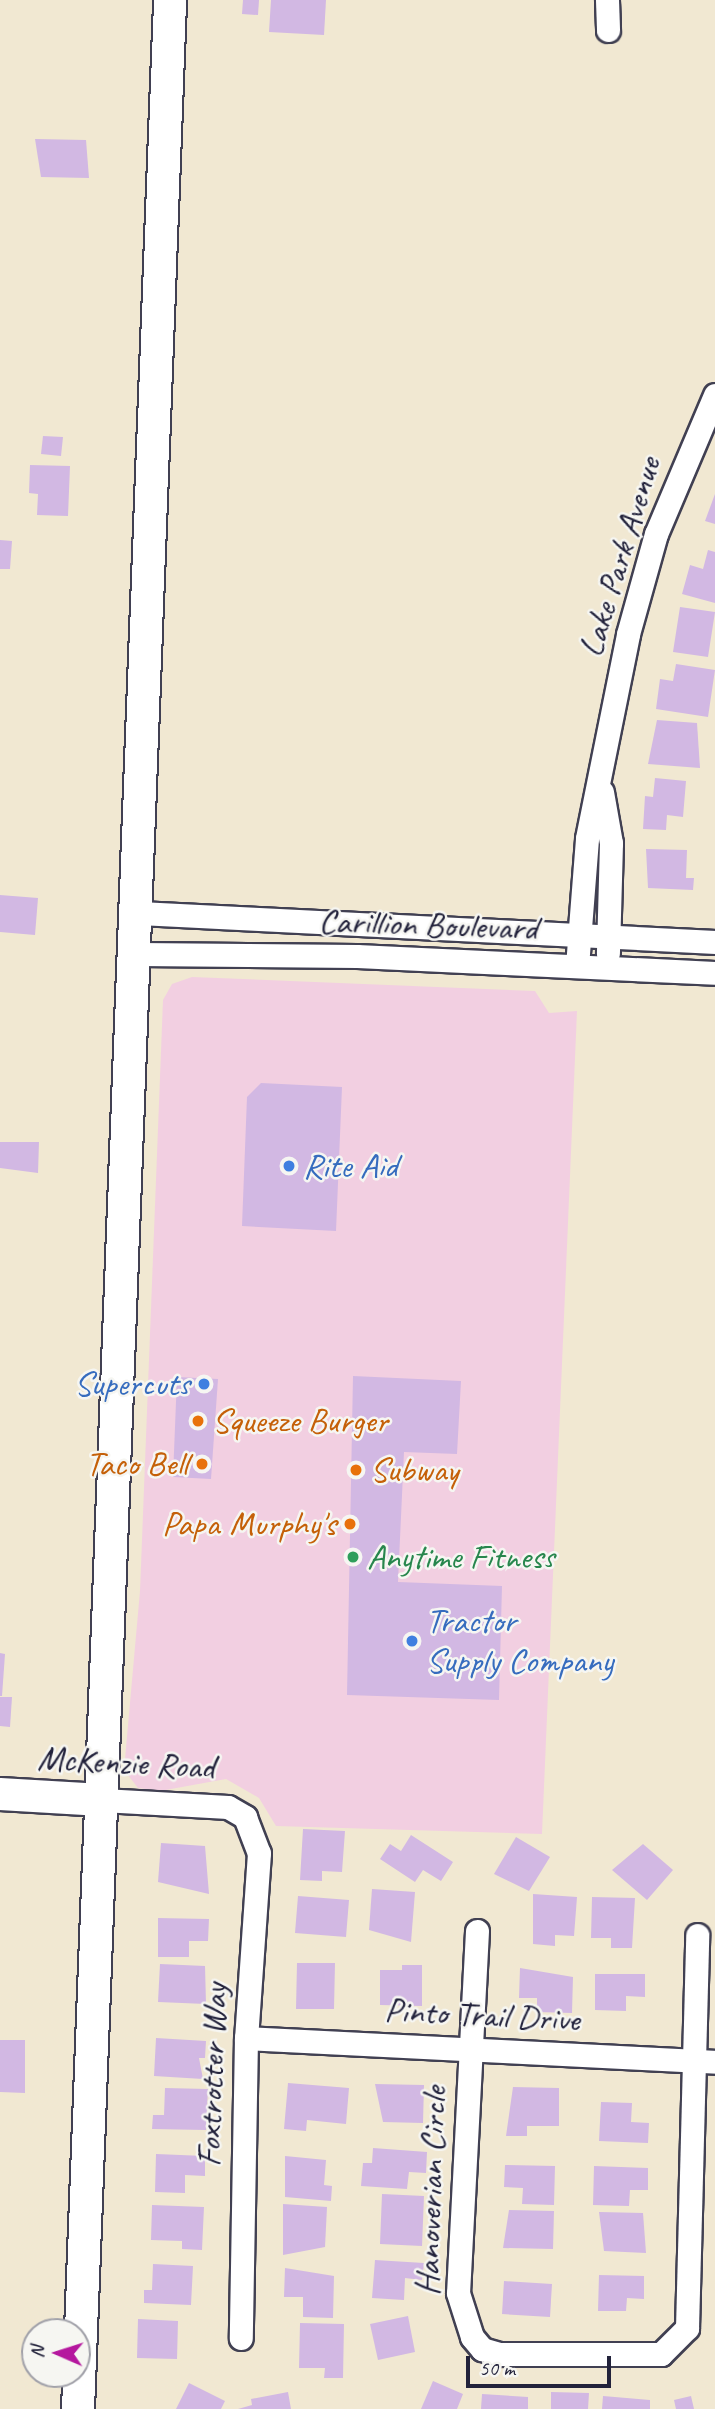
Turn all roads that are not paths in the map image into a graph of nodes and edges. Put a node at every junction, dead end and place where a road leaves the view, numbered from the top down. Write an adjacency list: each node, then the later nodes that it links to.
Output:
1 (170, 0): 6 (main road)
2 (607, 0): 3 (street)
3 (608, 30)
4 (715, 395): 5 (street, Lake Park Avenue)
5 (601, 785): 7 (street, Lake Park Avenue); 8 (street, Lake Park Avenue)
6 (139, 913): 7 (street, Carillion Boulevard); 10 (main road)
7 (579, 936): 8 (street, Carillion Boulevard); 11 (street, Lake Park Avenue)
8 (608, 937): 9 (street, Carillion Boulevard); 12 (street, Lake Park Avenue)
9 (715, 942)
10 (138, 954): 11 (street, Carillion Boulevard); 15 (main road)
11 (577, 965): 12 (street, Carillion Boulevard)
12 (607, 967): 13 (street, Carillion Boulevard)
13 (715, 973)
14 (0, 1794): 15 (main road, McKenzie Road)
15 (102, 1800): 16 (street, McKenzie Road); 24 (main road)
16 (245, 1817): 19 (street, Foxtrotter Way)
17 (477, 1931): 20 (street, Hanoverian Circle)
18 (697, 1935): 21 (street, Hanoverian Circle)
19 (246, 2038): 20 (street, Pinto Trail Drive); 23 (street, Foxtrotter Way)
20 (471, 2049): 21 (street, Pinto Trail Drive); 21 (street, Hanoverian Circle)
21 (692, 2060): 22 (street, Pinto Trail Drive)
22 (715, 2062)
23 (241, 2338)
24 (78, 2409)

